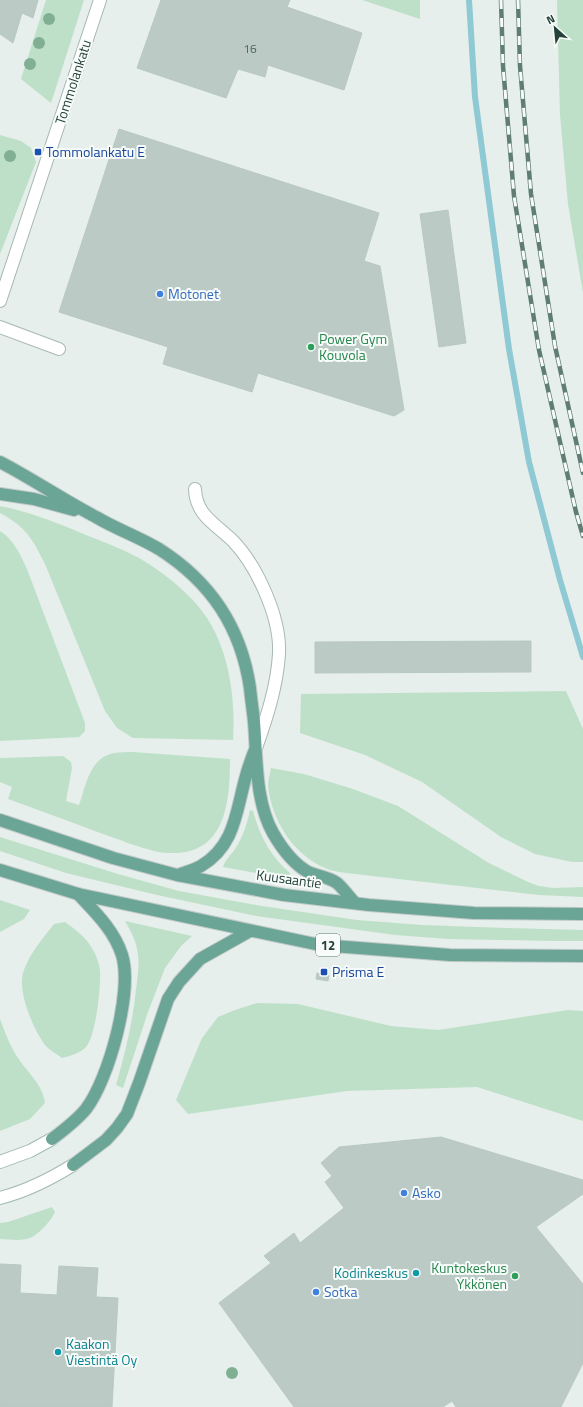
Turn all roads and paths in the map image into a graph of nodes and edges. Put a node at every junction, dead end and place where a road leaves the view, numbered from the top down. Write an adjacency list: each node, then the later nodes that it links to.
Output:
1 (100, 0): 2 (street, Tommolankatu)
2 (0, 301)
3 (0, 327): 4 (street)
4 (59, 348)
5 (0, 462): 8 (main road)
6 (195, 489): 9 (street)
7 (0, 494): 8 (main road)
8 (96, 518): 9 (main road)
9 (256, 748): 12 (main road); 14 (main road)
10 (0, 820): 12 (main road, Kuusaantie)
11 (0, 870): 13 (main road, 12)
12 (177, 875): 14 (main road, Kuusaantie)
13 (78, 894): 16 (main road, 12); 18 (main road)
14 (355, 903): 15 (main road, Kuusaantie)
15 (583, 914)
16 (250, 931): 17 (main road, 12); 20 (main road)
17 (583, 956)
18 (52, 1139): 19 (street)
19 (0, 1162)
20 (73, 1165): 21 (street)
21 (0, 1198)

